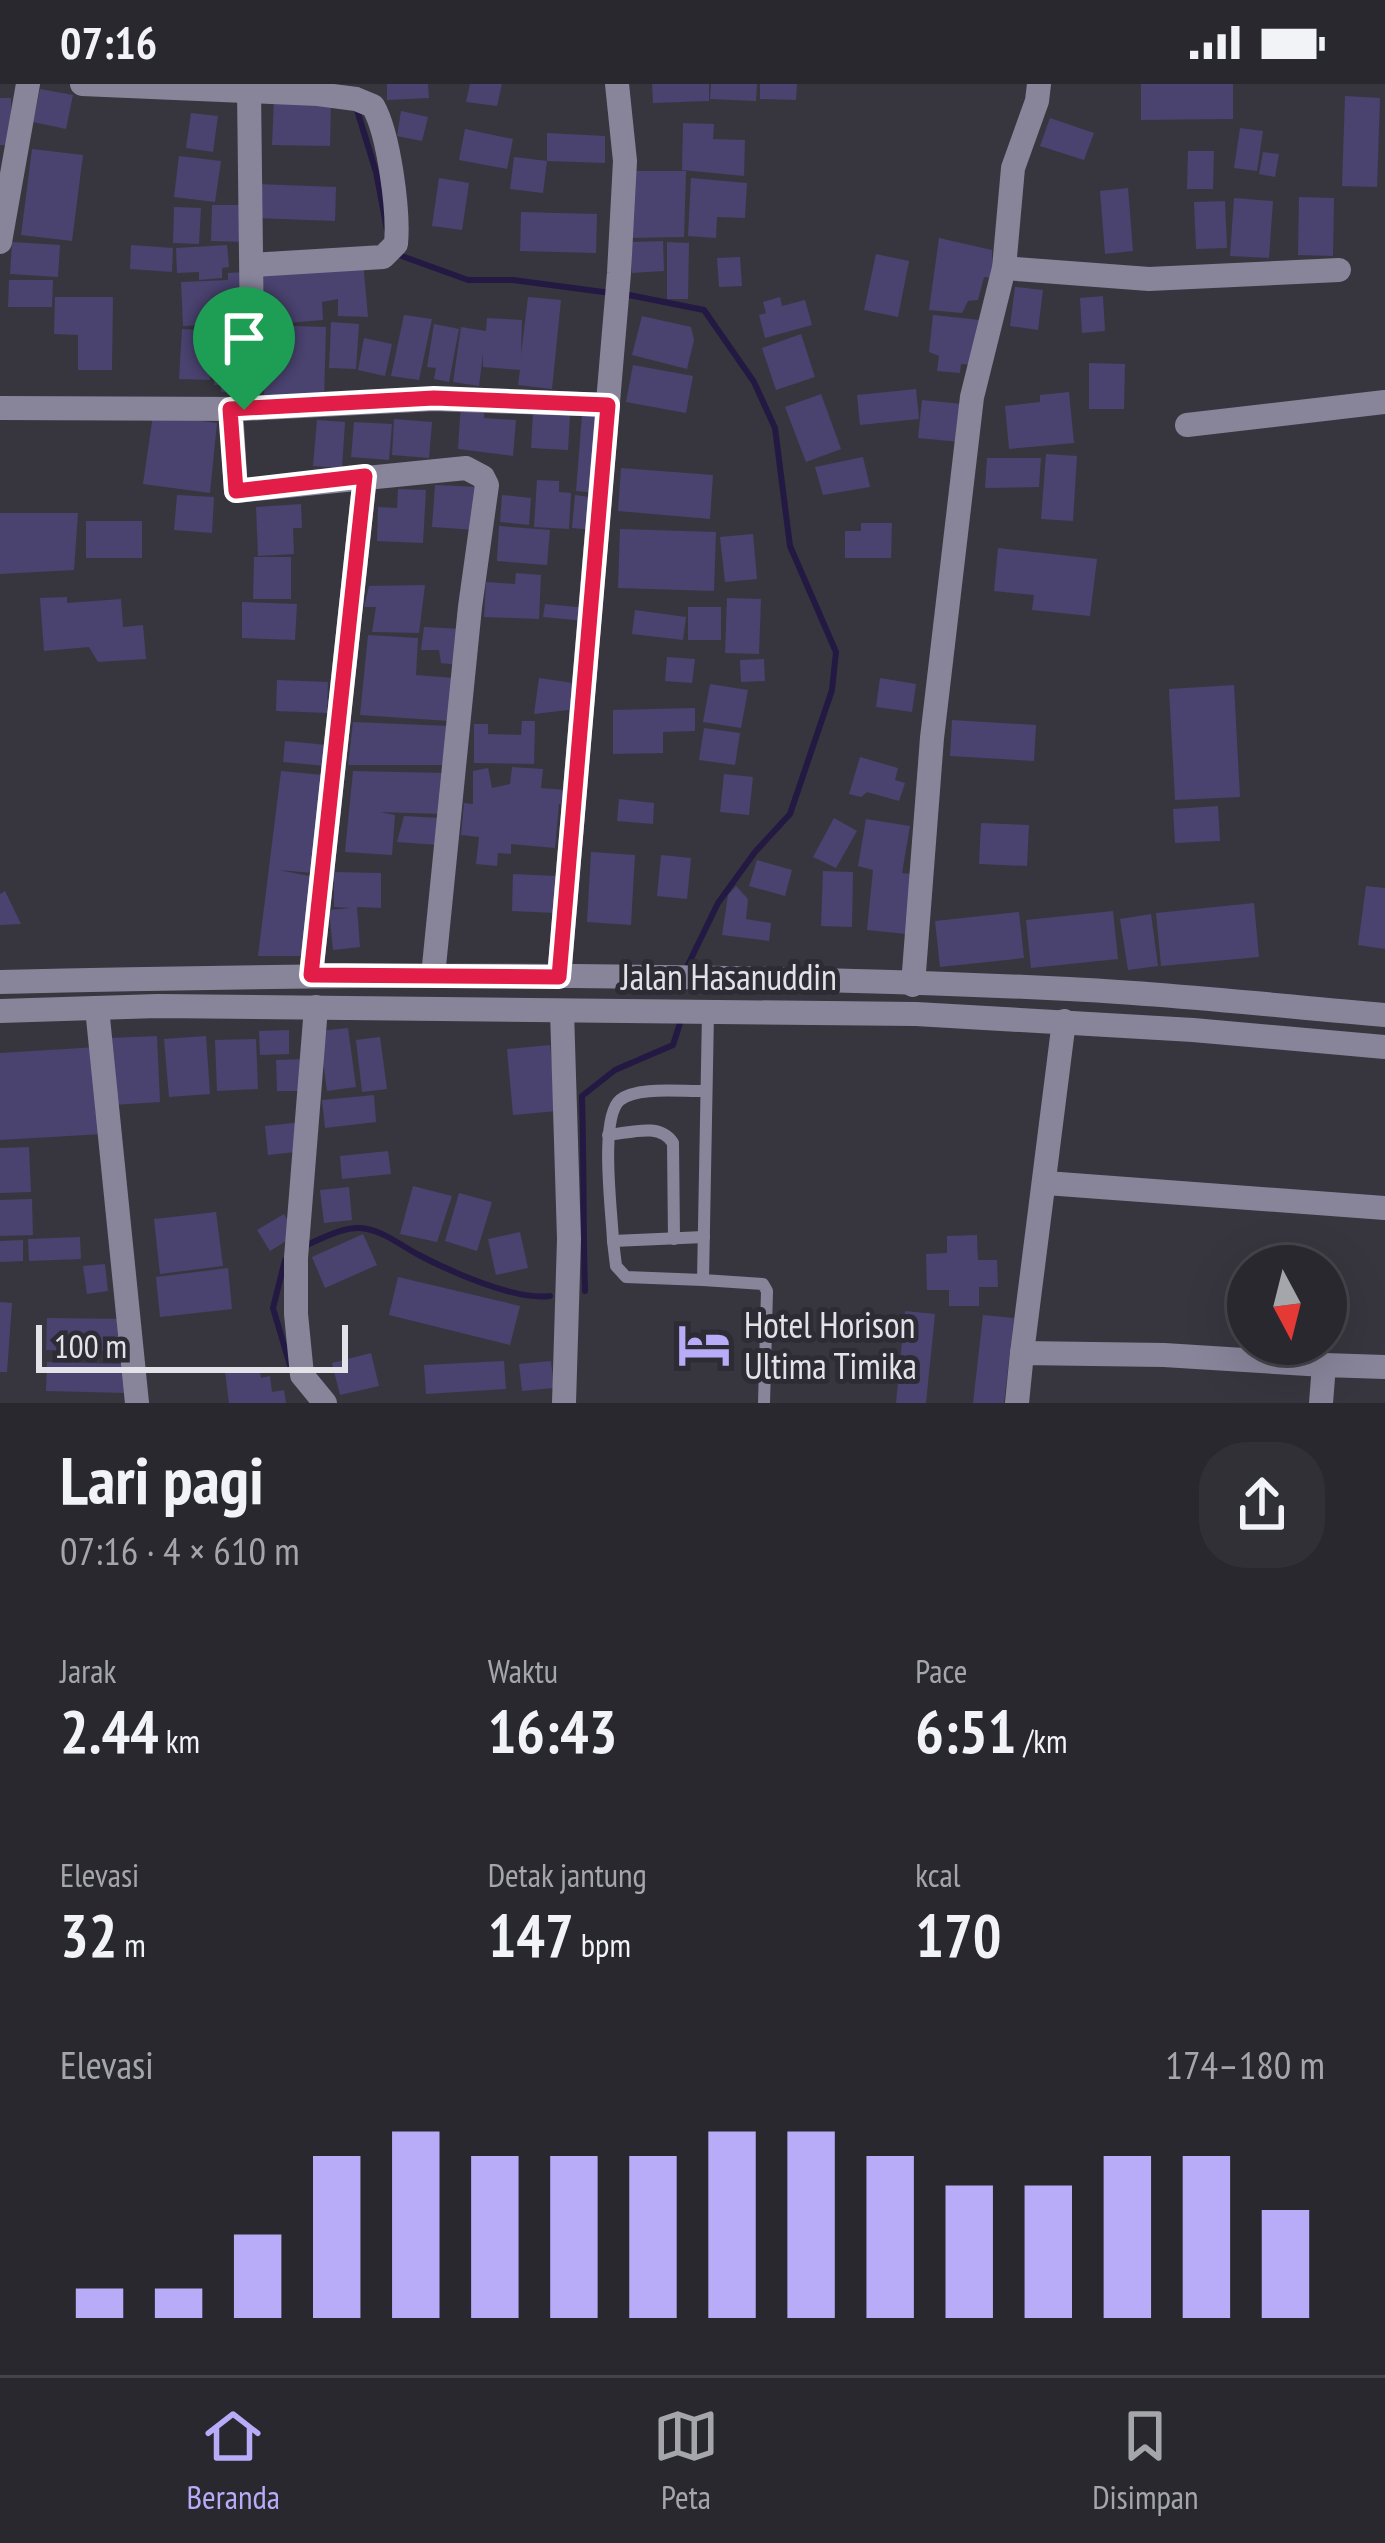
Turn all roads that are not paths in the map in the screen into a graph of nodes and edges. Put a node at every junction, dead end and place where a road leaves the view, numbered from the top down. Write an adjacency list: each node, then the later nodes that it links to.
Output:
1 (28, 84): 6 (street)
2 (82, 84): 5 (street)
3 (617, 84): 11 (street)
4 (1039, 84): 8 (street)
5 (249, 89): 7 (street); 7 (street)
6 (0, 242)
7 (252, 265): 13 (street)
8 (1004, 268): 9 (street); 20 (street)
9 (1339, 270)
10 (1385, 402): 14 (street)
11 (608, 405): 13 (street); 18 (street)
12 (0, 408): 13 (street)
13 (237, 409): 15 (street)
14 (1187, 425)
15 (365, 476): 16 (street); 17 (street)
16 (311, 975): 17 (street, Jalan Hasanuddin); 19 (street, Jalan Hasanuddin)
17 (433, 976): 18 (street, Jalan Hasanuddin)
18 (559, 977): 20 (street, Jalan Hasanuddin)
19 (0, 982)
20 (914, 985): 26 (street, Jalan Hasanuddin)
21 (316, 1007): 22 (street, Jalan Hasanuddin); 24 (street, Jalan Hasanuddin); 42 (street)
22 (97, 1008): 23 (street, Jalan Hasanuddin); 41 (street)
23 (0, 1011)
24 (562, 1011): 25 (street, Jalan Hasanuddin); 43 (street)
25 (695, 1013): 27 (street, Jalan Hasanuddin); 29 (lane)
26 (1385, 1015)
27 (1064, 1021): 28 (street, Jalan Hasanuddin); 31 (street)
28 (1385, 1047)
29 (705, 1090): 30 (lane); 33 (lane)
30 (608, 1135): 34 (lane); 35 (lane)
31 (1046, 1183): 32 (street); 37 (street)
32 (1385, 1208)
33 (704, 1237): 34 (lane); 36 (lane)
34 (674, 1239): 35 (lane)
35 (613, 1241): 36 (lane)
36 (703, 1280): 44 (lane)
37 (1022, 1353): 38 (street); 45 (street)
38 (1227, 1359)
39 (1324, 1365): 40 (street); 46 (street)
40 (1385, 1367)
41 (137, 1403)
42 (325, 1403)
43 (564, 1403)
44 (764, 1403)
45 (1017, 1403)
46 (1322, 1403)

